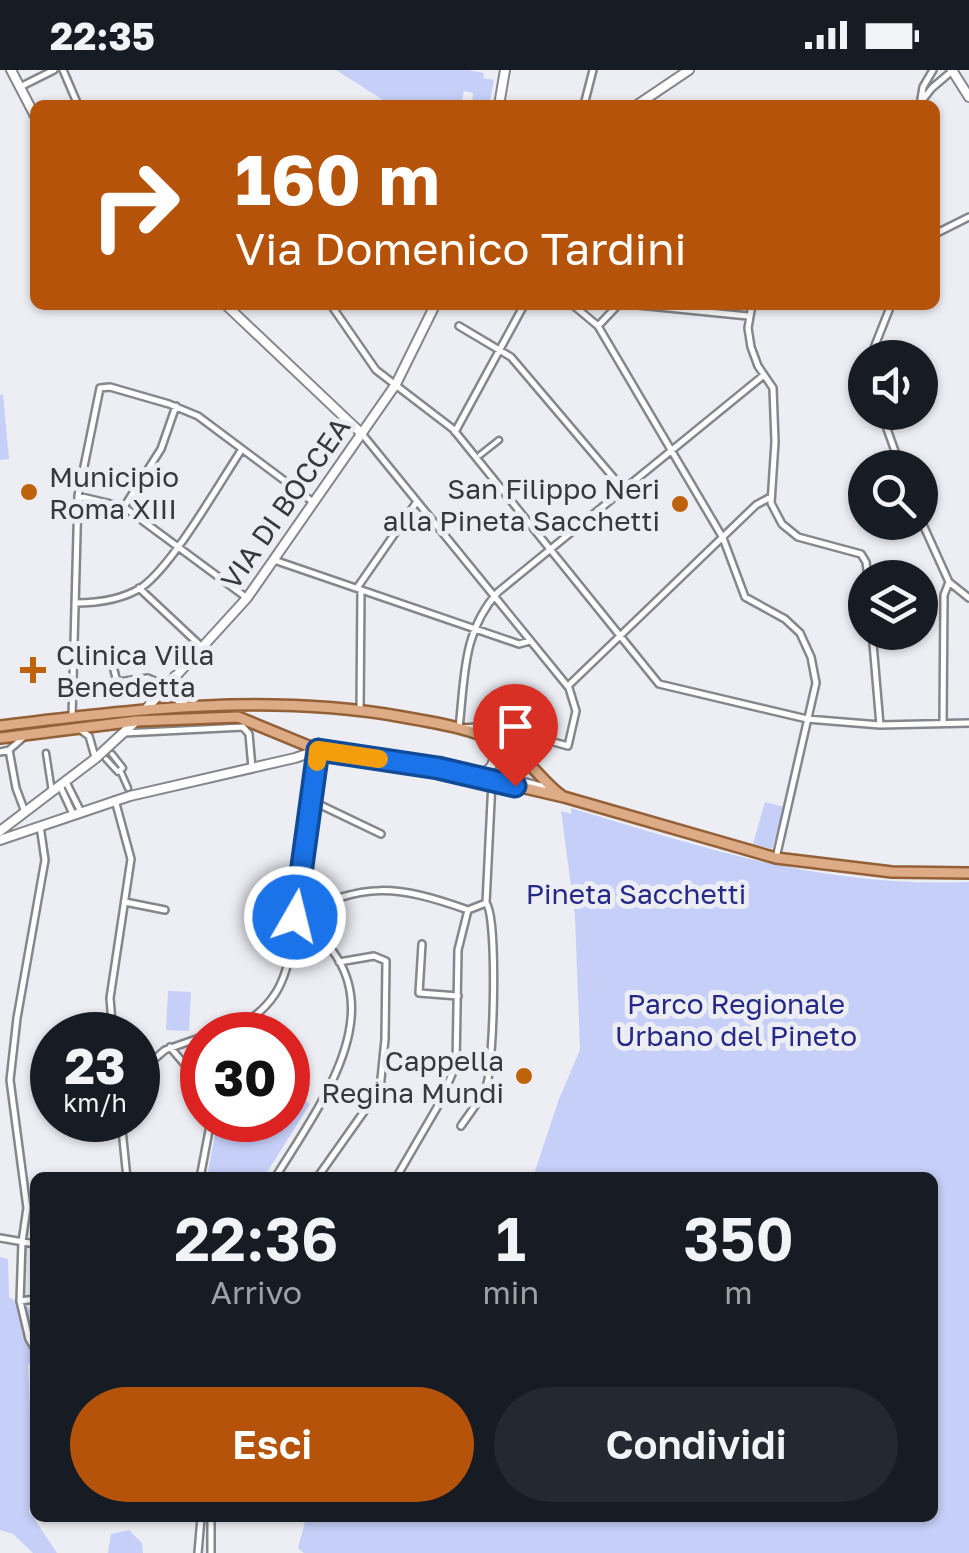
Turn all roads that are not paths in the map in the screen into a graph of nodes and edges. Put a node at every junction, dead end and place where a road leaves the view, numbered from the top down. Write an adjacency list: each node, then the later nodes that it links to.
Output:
1 (11, 70): 9 (street)
2 (54, 70): 9 (street)
3 (63, 70): 11 (street)
4 (504, 70): 12 (street)
5 (594, 70): 13 (street)
6 (690, 70): 14 (street)
7 (932, 70): 15 (street)
8 (952, 70): 10 (street); 16 (street)
9 (20, 87): 17 (street)
10 (969, 97)
11 (76, 100)
12 (501, 100)
13 (585, 100)
14 (645, 100)
15 (921, 100)
16 (924, 100)
17 (30, 106)
18 (969, 217): 19 (street)
19 (940, 232)
20 (231, 310): 38 (street)
21 (334, 310): 35 (street)
22 (433, 310): 35 (street, VIA DI BOCCEA)
23 (521, 310): 33 (street)
24 (579, 310): 31 (street)
25 (613, 310): 31 (street)
26 (688, 310): 29 (street)
27 (750, 310): 29 (street)
28 (889, 310): 32 (street)
29 (748, 316): 34 (street)
30 (459, 326): 33 (street)
31 (598, 326): 41 (street)
32 (877, 340)
33 (500, 348): 37 (street); 43 (street)
34 (764, 375): 41 (street); 45 (street)
35 (396, 384): 37 (street); 38 (street, VIA DI BOCCEA)
36 (176, 406): 40 (street); 44 (street); 48 (street)
37 (456, 432): 52 (street)
38 (361, 433): 46 (street, VIA DI BOCCEA); 47 (street)
39 (498, 440): 42 (street)
40 (242, 449): 46 (street); 51 (street)
41 (671, 452): 43 (street); 49 (street)
42 (480, 455)
43 (624, 490): 52 (street)
44 (78, 496): 48 (street); 61 (street)
45 (769, 498): 49 (street); 54 (street)
46 (314, 502): 53 (street, VIA DI BOCCEA)
47 (416, 503): 57 (street); 58 (street)
48 (124, 507): 51 (street)
49 (723, 538): 63 (street); 75 (street)
50 (930, 540): 55 (street)
51 (177, 545): 56 (street); 59 (street)
52 (552, 550): 58 (street); 63 (street)
53 (274, 560): 57 (street); 59 (street, VIA DI BOCCEA)
54 (865, 560)
55 (949, 582): 60 (street); 78 (street)
56 (140, 588): 61 (street); 65 (street)
57 (359, 589): 62 (street); 73 (street)
58 (493, 597): 62 (street); 64 (street)
59 (247, 598): 65 (street, VIA DI BOCCEA)
60 (969, 598)
61 (75, 603): 74 (street)
62 (472, 628): 64 (street); 82 (street)
63 (621, 636): 70 (street); 75 (street)
64 (530, 642): 70 (street)
65 (203, 648): 68 (street, VIA DI BOCCEA)
66 (874, 650): 79 (street)
67 (114, 670): 69 (street)
68 (175, 676): 69 (street, VIA DI BOCCEA); 71 (street)
69 (166, 686): 72 (street, VIA DI BOCCEA)
70 (568, 686): 82 (street)
71 (190, 708): 72 (main road); 73 (main road)
72 (146, 710): 74 (main road); 76 (main road)
73 (360, 710): 82 (main road)
74 (72, 717): 80 (main road)
75 (807, 718): 79 (street); 110 (street)
76 (136, 721): 81 (main road); 83 (street); 88 (main road)
77 (969, 723): 78 (street)
78 (943, 724): 79 (street)
79 (880, 725)
80 (0, 726)
81 (77, 728): 84 (main road); 92 (street)
82 (459, 728): 86 (main road)
83 (122, 733): 92 (street); 93 (street)
84 (27, 734): 85 (main road); 87 (street)
85 (0, 738)
86 (489, 738): 95 (street); 99 (main road)
87 (9, 750): 89 (street); 104 (street)
88 (318, 750): 93 (street); 95 (main road); 103 (street)
89 (0, 752)
90 (46, 753): 100 (street)
91 (112, 754): 94 (street)
92 (101, 758): 94 (street); 97 (street)
93 (252, 768): 102 (street)
94 (120, 770): 98 (street)
95 (471, 776): 96 (main road)
96 (492, 781): 99 (street); 101 (main road); 113 (street)
97 (63, 784): 100 (street); 105 (street)
98 (128, 788)
99 (552, 788): 101 (main road)
100 (52, 792): 104 (street)
101 (564, 798): 110 (main road)
102 (115, 800): 105 (street); 112 (street)
103 (310, 800): 108 (street); 116 (street)
104 (25, 812): 107 (street)
105 (77, 813): 106 (street)
106 (40, 826): 109 (street); 135 (street)
107 (0, 831)
108 (382, 834)
109 (0, 840)
110 (776, 858): 111 (main road)
111 (969, 873)
112 (125, 902): 114 (street); 120 (street)
113 (486, 902): 115 (street); 126 (street)
114 (165, 910)
115 (468, 910): 116 (street); 119 (street)
116 (295, 917): 118 (street); 121 (street)
117 (422, 944): 119 (street)
118 (338, 962): 131 (street); 132 (street)
119 (459, 996): 133 (street)
120 (111, 1012)
121 (257, 1012)
122 (180, 1045): 123 (street)
123 (170, 1048): 124 (street); 125 (street)
124 (160, 1055)
125 (180, 1060)
126 (461, 1126)
127 (123, 1142): 129 (street)
128 (207, 1142): 130 (street)
129 (127, 1172)
130 (201, 1172)
131 (279, 1172)
132 (321, 1172)
133 (400, 1172)
134 (0, 1238): 135 (street)
135 (22, 1242): 136 (street); 138 (street)
136 (30, 1243)
137 (30, 1300): 138 (street)
138 (20, 1301): 139 (street)
139 (30, 1341)
140 (201, 1522): 142 (street)
141 (211, 1522): 143 (street)
142 (198, 1553)
143 (210, 1553)

